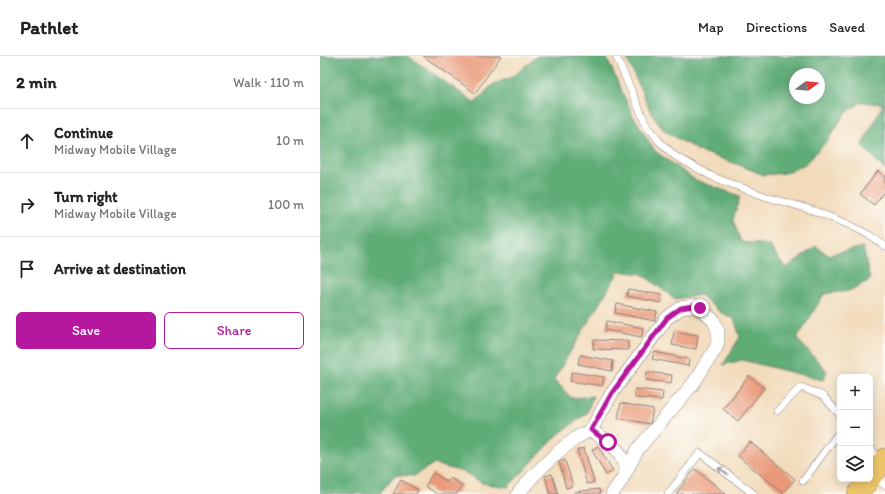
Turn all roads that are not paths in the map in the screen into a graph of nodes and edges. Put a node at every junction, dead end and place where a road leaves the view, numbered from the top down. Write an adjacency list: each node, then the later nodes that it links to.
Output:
1 (616, 56): 2 (lane)
2 (885, 246)
3 (777, 411): 4 (lane)
4 (837, 412)
5 (591, 430): 7 (street); 7 (street); 10 (street)
6 (837, 435): 9 (lane)
7 (628, 467): 11 (street)
8 (876, 470): 14 (main road)
9 (803, 481)
10 (518, 494)
11 (612, 494)
12 (668, 494): 13 (lane, one-way to 12)
13 (754, 494)
14 (858, 494)

